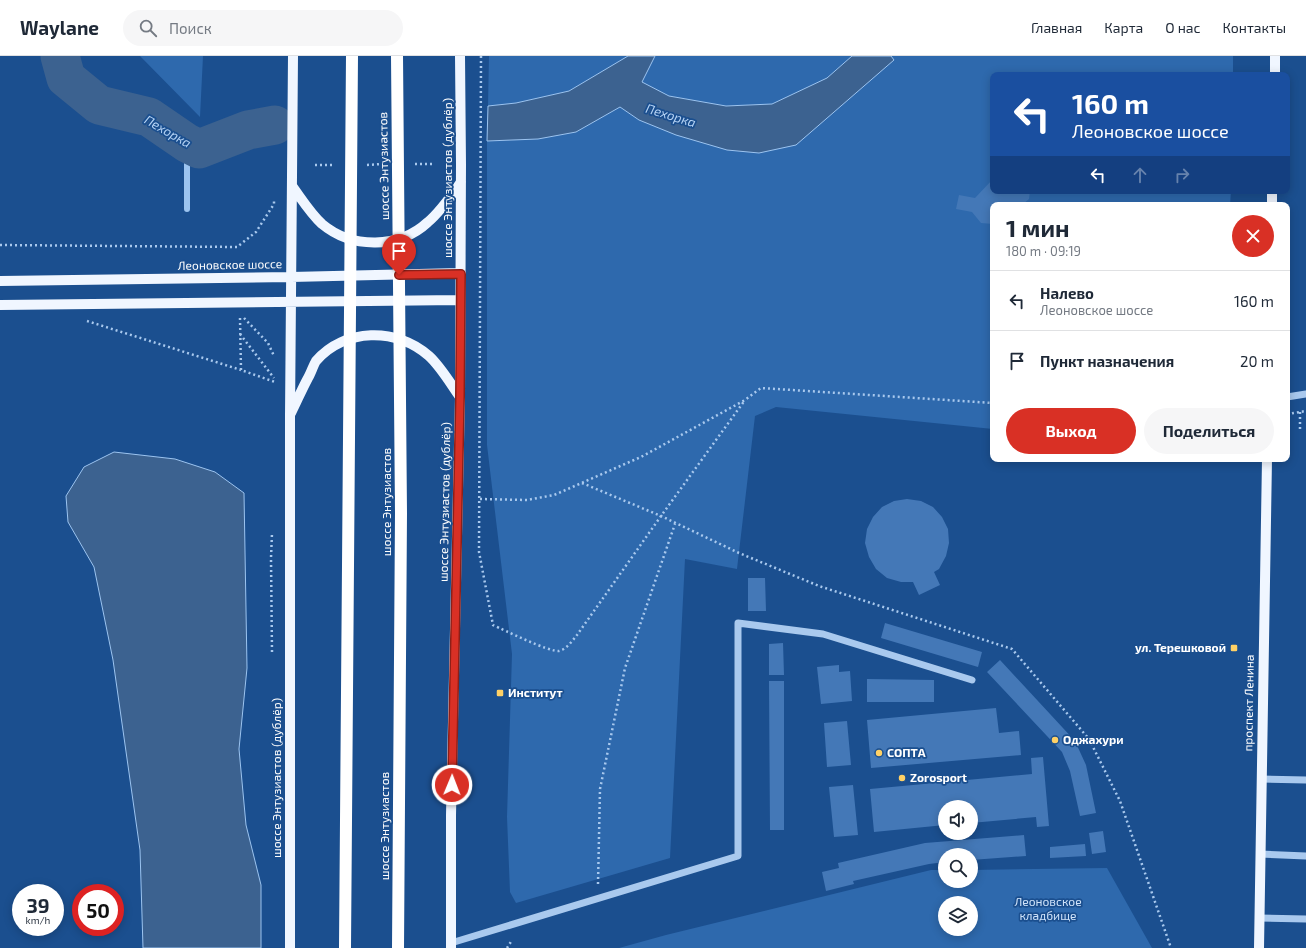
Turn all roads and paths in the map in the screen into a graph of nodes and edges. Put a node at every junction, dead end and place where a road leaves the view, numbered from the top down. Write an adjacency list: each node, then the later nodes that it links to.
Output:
1 (293, 56): 15 (main road, шоссе Энтузиастов (дублёр))
2 (352, 56): 55 (highway)
3 (397, 56): 56 (highway, шоссе Энтузиастов)
4 (460, 56): 14 (main road, шоссе Энтузиастов (дублёр))
5 (481, 56): 42 (path)
6 (1276, 56): 7 (main road)
7 (1275, 72)
8 (382, 164): 13 (path)
9 (412, 164): 10 (path)
10 (435, 164)
11 (315, 165): 12 (path)
12 (337, 165)
13 (360, 165)
14 (461, 182): 15 (main road); 18 (main road, шоссе Энтузиастов (дублёр))
15 (292, 186): 19 (main road, шоссе Энтузиастов (дублёр))
16 (275, 196): 17 (path)
17 (0, 245)
18 (461, 274): 19 (main road, Леоновское шоссе); 21 (main road, шоссе Энтузиастов (дублёр))
19 (291, 277): 20 (main road, Леоновское шоссе); 22 (main road, шоссе Энтузиастов (дублёр))
20 (0, 281)
21 (460, 300): 22 (main road); 31 (main road, шоссе Энтузиастов (дублёр))
22 (290, 302): 23 (main road); 38 (main road, шоссе Энтузиастов (дублёр))
23 (0, 305)
24 (82, 320): 27 (path)
25 (240, 334): 26 (path); 27 (path); 29 (path)
26 (276, 361)
27 (241, 370): 29 (path)
28 (277, 376): 29 (path)
29 (278, 383)
30 (1306, 394): 32 (street)
31 (460, 397): 38 (main road); 53 (main road, шоссе Энтузиастов (дублёр))
32 (1290, 397)
33 (745, 400): 34 (path); 41 (path); 43 (path)
34 (990, 403)
35 (1306, 412): 36 (path)
36 (1300, 413): 37 (path); 39 (path)
37 (1290, 414)
38 (290, 415): 54 (main road, шоссе Энтузиастов (дублёр))
39 (1300, 429)
40 (1267, 462): 46 (main road, проспект Ленина)
41 (582, 483): 42 (path); 43 (path)
42 (480, 498): 43 (path)
43 (661, 516)
44 (675, 524): 50 (path)
45 (972, 680): 50 (street)
46 (1261, 779): 47 (street); 48 (main road, проспект Ленина)
47 (1306, 780)
48 (1260, 854): 49 (street); 51 (main road, проспект Ленина)
49 (1306, 856)
50 (598, 898): 53 (street)
51 (1259, 918): 52 (street); 57 (main road, проспект Ленина)
52 (1306, 919)
53 (451, 945)
54 (290, 948)
55 (344, 948)
56 (398, 948)
57 (1258, 948)

